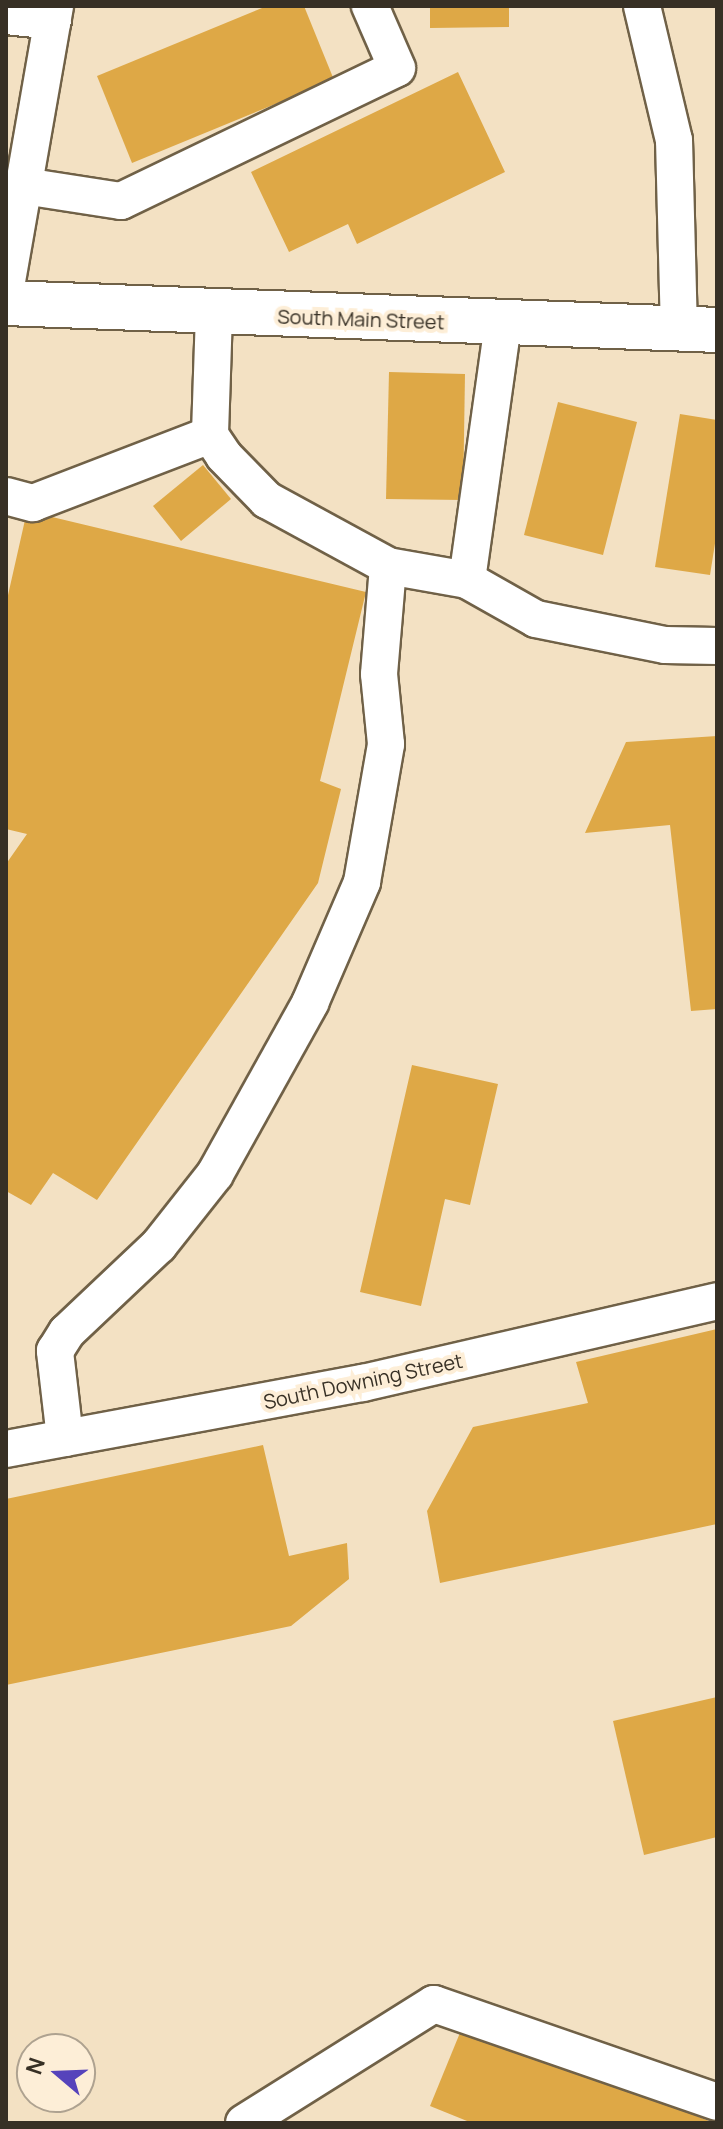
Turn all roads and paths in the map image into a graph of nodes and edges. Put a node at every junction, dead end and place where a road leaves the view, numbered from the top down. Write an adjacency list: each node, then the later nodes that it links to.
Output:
1 (370, 6): 5 (street)
2 (642, 6): 10 (street)
3 (54, 14): 4 (street); 5 (street)
4 (6, 16)
5 (24, 186): 6 (street)
6 (6, 287)
7 (6, 303): 8 (main road, South Main Street)
8 (214, 313): 9 (main road, South Main Street); 11 (street)
9 (503, 324): 10 (main road, South Main Street); 14 (street)
10 (698, 330)
11 (210, 435): 12 (street); 13 (street)
12 (6, 496)
13 (388, 566): 14 (street); 17 (street)
14 (467, 580): 15 (street)
15 (717, 646)
16 (717, 1301): 17 (street, South Downing Street)
17 (65, 1438): 18 (street, South Downing Street)
18 (6, 1449)
19 (717, 2102): 20 (street)
20 (244, 2123)

